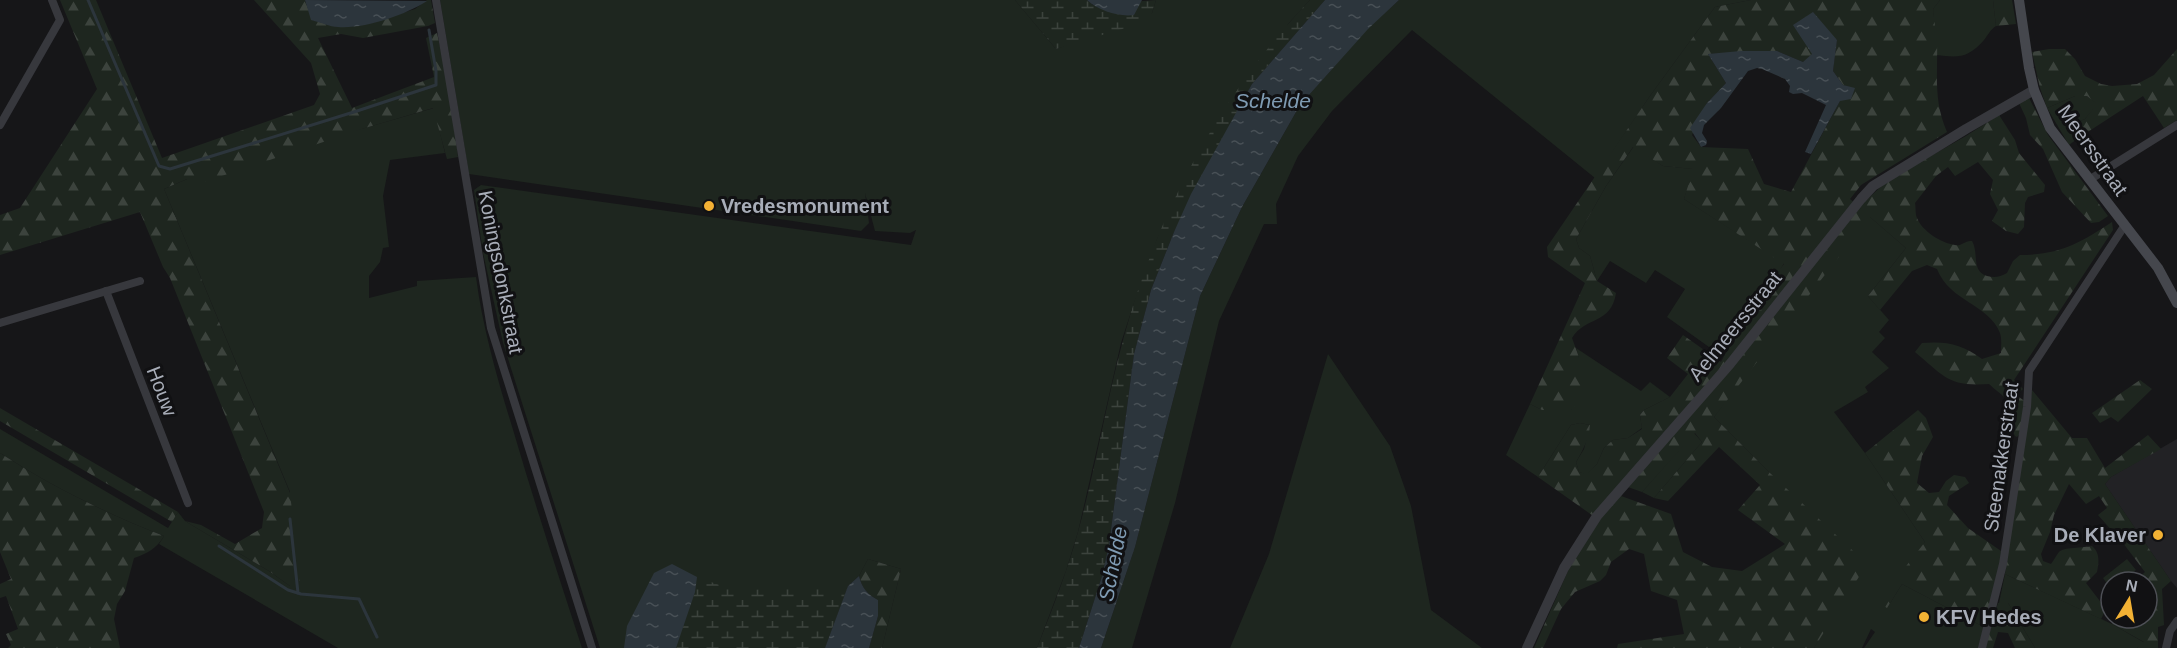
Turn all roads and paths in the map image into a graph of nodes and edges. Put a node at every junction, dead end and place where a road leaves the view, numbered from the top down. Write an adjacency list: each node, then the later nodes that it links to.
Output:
1 (52, 0): 5 (street)
2 (436, 0): 15 (street, Koningsdonkstraat)
3 (2019, 0): 4 (main road, Meersstraat)
4 (2034, 90): 7 (main road, Meersstraat); 16 (street, Aelmeersstraat)
5 (0, 125)
6 (2177, 125): 7 (street)
7 (2089, 180): 8 (main road, Meersstraat)
8 (2125, 225): 11 (main road, Meersstraat); 17 (street, Steenakkerstraat)
9 (140, 281): 10 (street)
10 (106, 291): 12 (street); 13 (street, Houw)
11 (2177, 303)
12 (0, 323)
13 (188, 503)
14 (2177, 621): 18 (street)
15 (592, 648)
16 (1527, 648)
17 (1982, 648)
18 (2166, 648)

